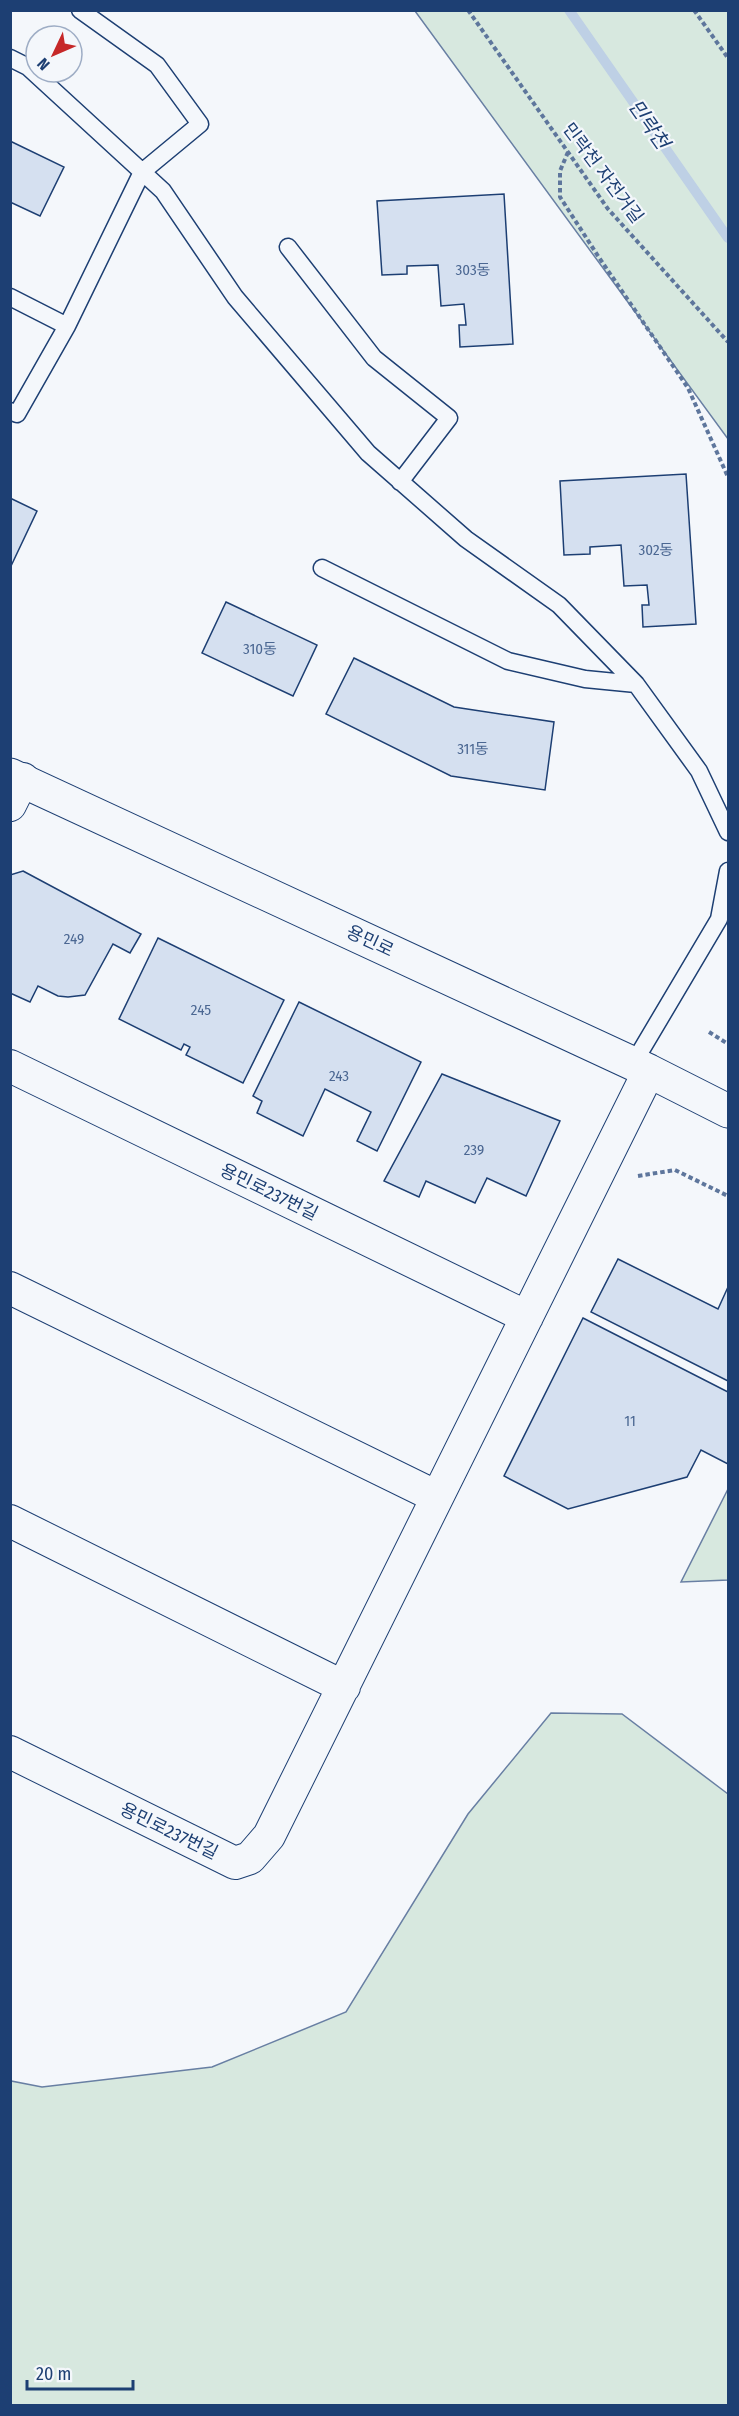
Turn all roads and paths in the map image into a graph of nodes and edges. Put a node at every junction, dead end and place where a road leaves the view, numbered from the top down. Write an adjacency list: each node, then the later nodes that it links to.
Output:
1 (80, 10): 7 (lane)
2 (468, 10): 6 (path, 민락천 자전거길)
3 (694, 10): 5 (path)
4 (10, 58): 7 (lane)
5 (729, 58)
6 (568, 152): 11 (path, 민락천 자전거길); 13 (path)
7 (142, 172): 10 (lane); 14 (lane)
8 (288, 247): 14 (lane)
9 (10, 297): 10 (lane)
10 (67, 326): 12 (lane)
11 (729, 342)
12 (10, 411)
13 (729, 477)
14 (400, 482): 16 (lane)
15 (322, 568): 16 (lane)
16 (636, 684): 18 (lane)
17 (15, 786): 24 (street, 용민로)
18 (729, 832)
19 (729, 871): 20 (lane)
20 (726, 897): 24 (lane)
21 (709, 1032): 22 (path)
22 (729, 1044)
23 (10, 1066): 29 (street, 용민로237번길)
24 (641, 1068): 25 (street, 용민로); 29 (street, 용민로237번길)
25 (729, 1112)
26 (638, 1176): 27 (path)
27 (729, 1196)
28 (10, 1288): 30 (street)
29 (526, 1317): 30 (street, 용민로237번길)
30 (437, 1497): 32 (street, 용민로237번길)
31 (10, 1521): 32 (street)
32 (344, 1687): 33 (street, 용민로237번길)
33 (10, 1752)

